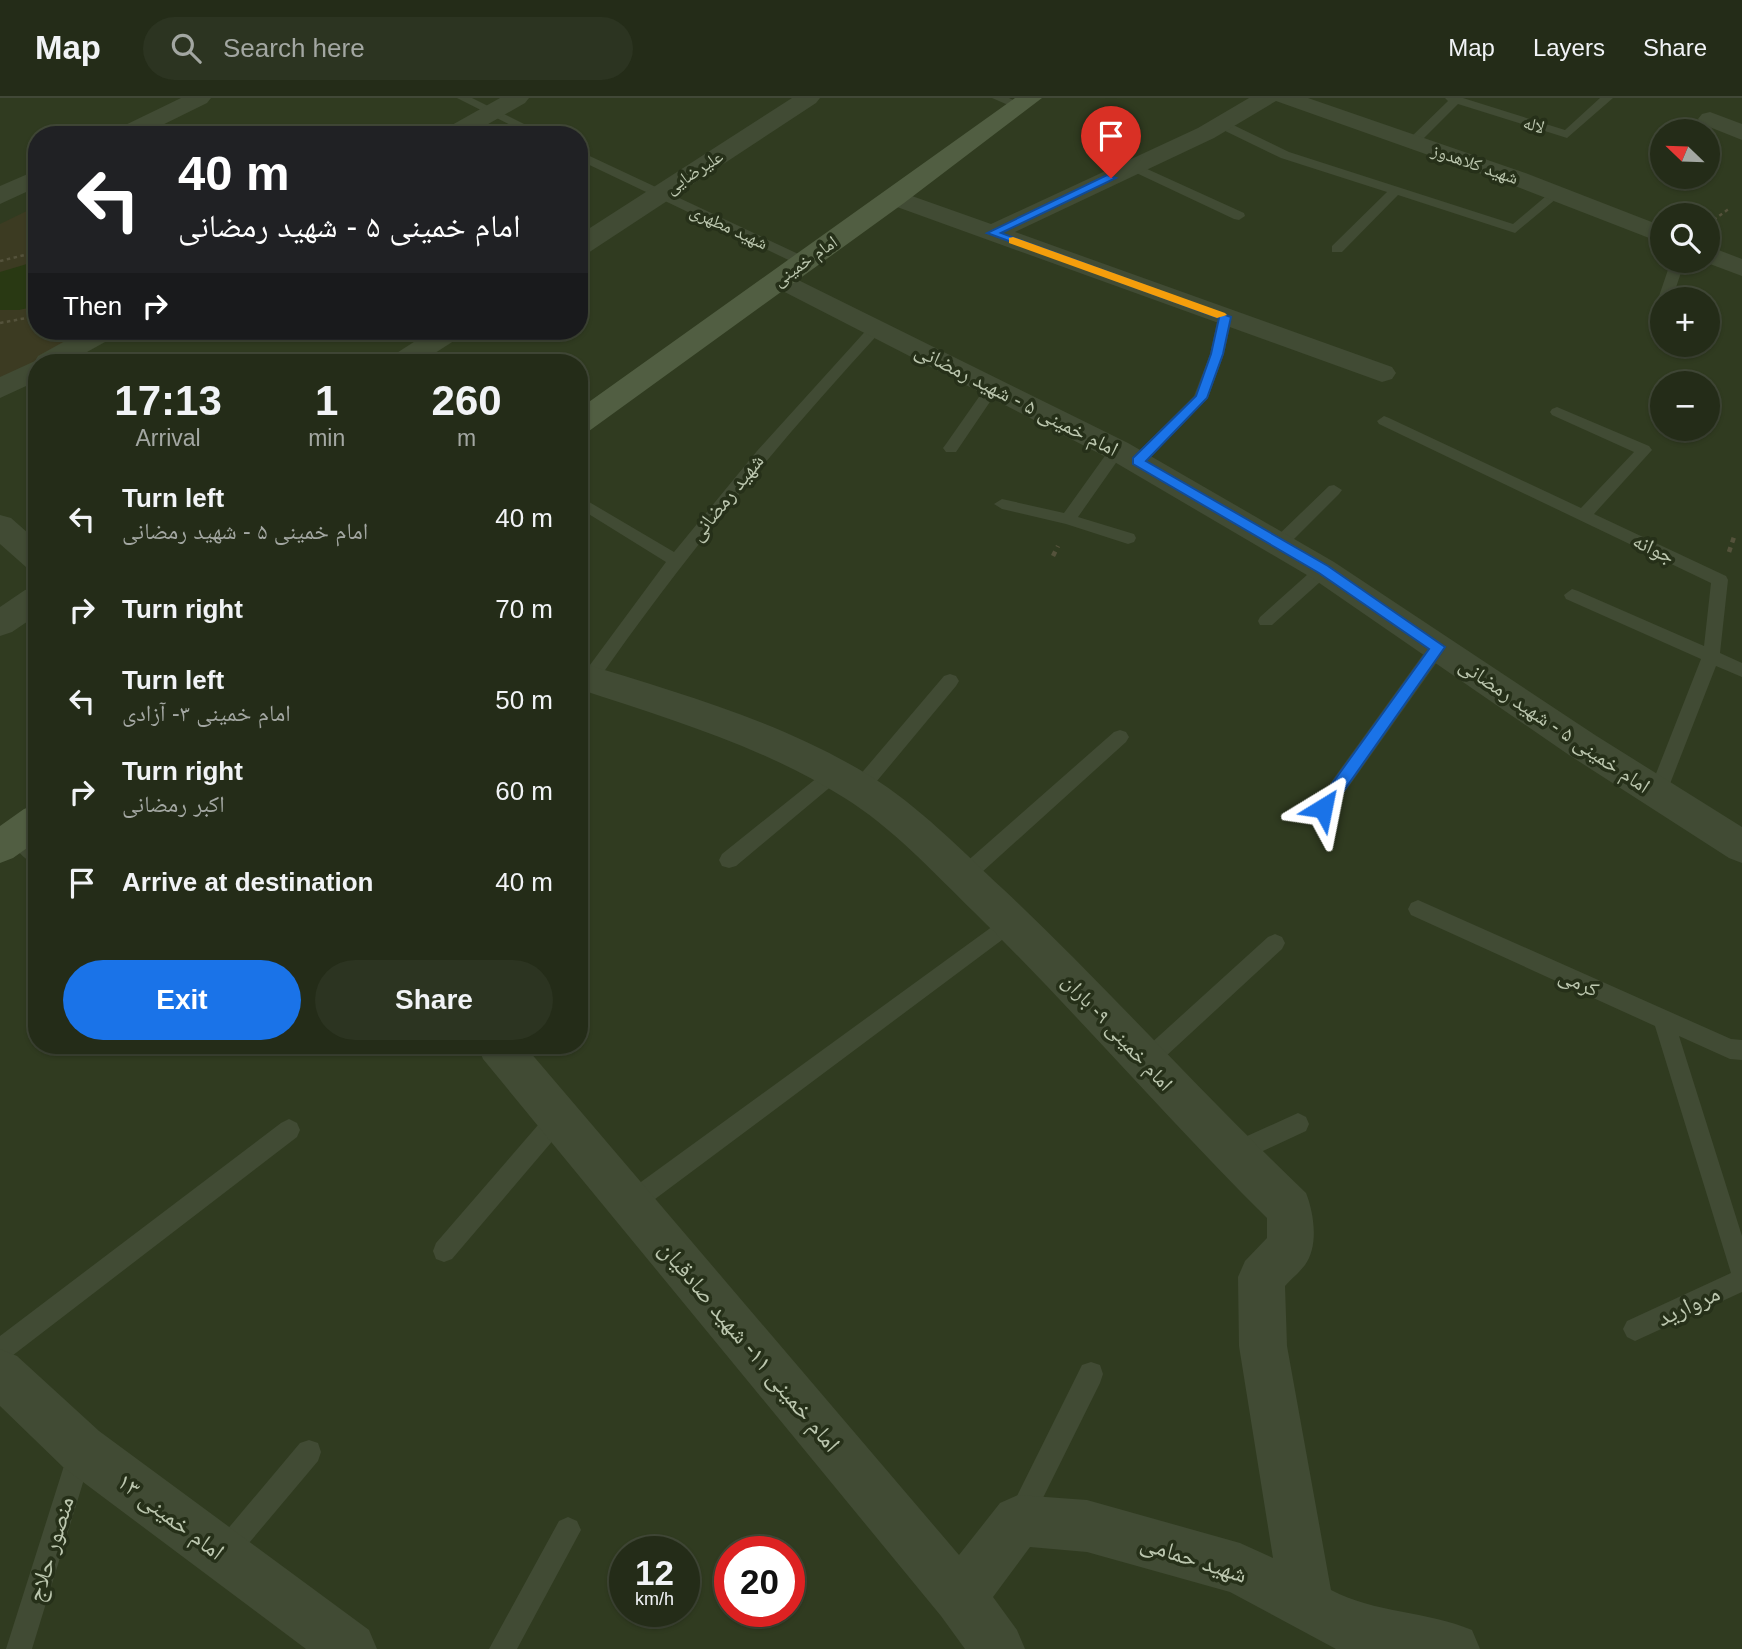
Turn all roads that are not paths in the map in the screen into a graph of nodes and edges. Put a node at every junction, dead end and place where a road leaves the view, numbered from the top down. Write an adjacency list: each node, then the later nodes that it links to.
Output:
1 (199, 98): 13 (street)
2 (463, 98): 10 (lane)
3 (517, 98): 10 (street)
4 (808, 98): 23 (street, علیرضایی)
5 (1266, 98): 11 (street)
6 (1285, 98): 17 (street, شهید کلاهدوز)
7 (1607, 98): 8 (lane, لاله)
8 (1453, 99): 17 (lane)
9 (1016, 101): 25 (main road, امام خمینی)
10 (493, 111): 14 (street); 15 (lane)
11 (1221, 124): 19 (street); 21 (lane)
12 (1720, 124): 16 (street)
13 (141, 126)
14 (467, 126)
15 (522, 126)
16 (1742, 133)
17 (1413, 142): 22 (street, شهید کلاهدوز)
18 (588, 160): 23 (lane, شهید مطهری)
19 (1134, 167): 26 (lane); 28 (street)
20 (28, 182): 24 (street)
21 (1395, 191): 22 (lane); 30 (lane)
22 (1556, 194): 27 (street, شهید کلاهدوز)
23 (659, 195): 29 (street, علیرضایی); 33 (lane, شهید مطهری)
24 (0, 196)
25 (895, 198): 28 (street); 33 (main road, امام خمینی)
26 (1238, 216)
27 (1650, 230)
28 (992, 233): 34 (street)
29 (588, 241)
30 (1337, 249)
31 (1720, 259): 32 (street)
32 (1742, 268)
33 (792, 270): 35 (street, امام خمینی ۵ - شهید رمضانی); 45 (main road, امام خمینی)
34 (1225, 317): 40 (street); 48 (lane)
35 (876, 328): 42 (street, امام خمینی ۵ - شهید رمضانی); 58 (lane, شهید رمضانی)
36 (88, 340): 38 (street)
37 (436, 340): 39 (street)
38 (62, 354)
39 (414, 354)
40 (1382, 373)
41 (28, 374): 43 (street)
42 (993, 387): 47 (lane); 48 (street, امام خمینی ۵ - شهید رمضانی)
43 (0, 389)
44 (1557, 411): 52 (lane)
45 (588, 417)
46 (1384, 421): 52 (lane, جوانه)
47 (951, 448)
48 (1127, 456): 53 (lane); 56 (street, امام خمینی ۵ - شهید رمضانی)
49 (1334, 490): 56 (lane)
50 (1002, 504): 53 (lane)
51 (588, 507): 58 (lane)
52 (1584, 515): 65 (lane, جوانه)
53 (1068, 519): 55 (lane)
54 (0, 526): 57 (street)
55 (1128, 538)
56 (1279, 544): 59 (street, امام خمینی ۵ - شهید رمضانی)
57 (28, 551)
58 (675, 560): 67 (lane, شهید رمضانی)
59 (1323, 570): 62 (lane); 64 (street, امام خمینی ۵ - شهید رمضانی)
60 (1572, 596): 65 (lane)
61 (28, 605): 63 (street)
62 (1266, 621)
63 (0, 623)
64 (1438, 647): 72 (street, امام خمینی ۵ - شهید رمضانی); 73 (lane)
65 (1711, 657): 66 (lane); 72 (lane, جوانه)
66 (1742, 670)
67 (588, 673)
68 (588, 681): 71 (street, امام خمینی ۹- باران)
69 (950, 681): 71 (lane)
70 (1120, 737): 76 (lane)
71 (847, 781): 75 (lane); 76 (street, امام خمینی ۹- باران)
72 (1657, 794): 74 (street, امام خمینی ۵ - شهید رمضانی)
73 (1323, 808)
74 (1742, 847)
75 (729, 860)
76 (963, 877): 78 (street, امام خمینی ۹- باران)
77 (1418, 909): 80 (lane, کرمی)
78 (1011, 922): 83 (street, امام خمینی ۹- باران); 88 (lane)
79 (1275, 943): 83 (lane)
80 (1664, 1020): 81 (lane, کرمی); 90 (lane)
81 (1742, 1050)
82 (506, 1054): 84 (street, امام خمینی ۱۱- شهید صادقیان)
83 (1145, 1062): 87 (street, امام خمینی ۹- باران)
84 (559, 1117): 88 (street, امام خمینی ۱۱- شهید صادقیان); 89 (lane)
85 (1298, 1124): 87 (lane)
86 (289, 1130): 93 (lane)
87 (1232, 1154): 102 (street, امام خمینی ۹- باران)
88 (631, 1203): 101 (street, امام خمینی ۱۱- شهید صادقیان)
89 (444, 1251)
90 (1742, 1273)
91 (1742, 1280): 92 (lane, مروارید)
92 (1635, 1329)
93 (0, 1351)
94 (0, 1373): 96 (street, امام خمینی ۱۳)
95 (1091, 1374): 98 (lane)
96 (81, 1449): 100 (street, امام خمینی ۱۳); 103 (lane, منصور حلاج)
97 (309, 1452): 100 (lane)
98 (1018, 1521): 101 (street); 102 (street, شهید حمامی)
99 (568, 1530): 105 (lane)
100 (223, 1555): 104 (street, امام خمینی ۱۳)
101 (960, 1597): 106 (street, امام خمینی ۱۱- شهید صادقیان)
102 (1307, 1606): 107 (street, شهید حمامی)
103 (19, 1649)
104 (349, 1649)
105 (502, 1649)
106 (998, 1649)
107 (1453, 1649)

